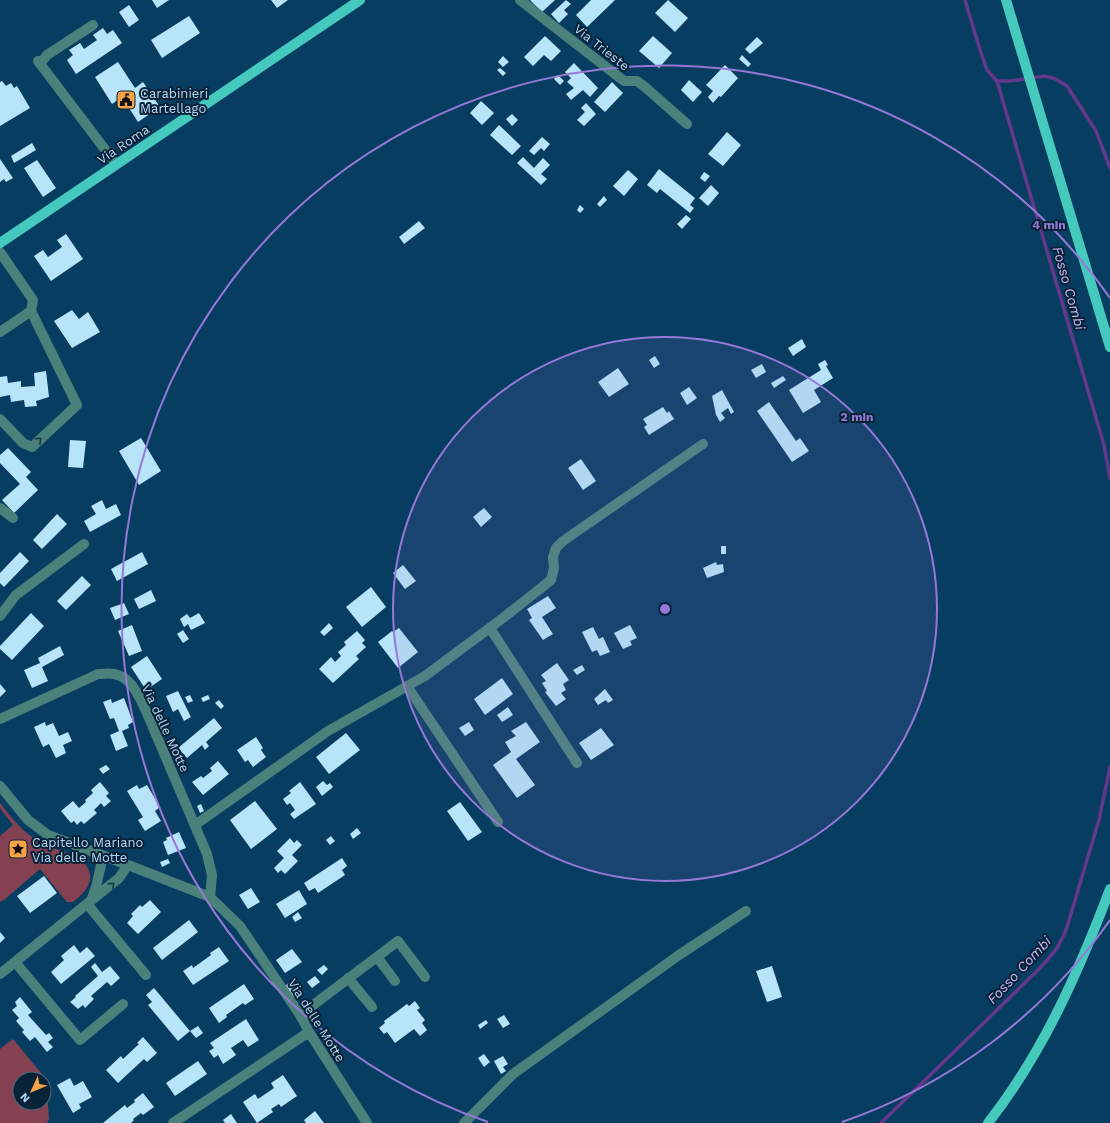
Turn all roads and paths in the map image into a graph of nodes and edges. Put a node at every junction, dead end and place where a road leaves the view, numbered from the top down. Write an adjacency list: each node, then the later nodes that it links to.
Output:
1 (360, 0): 6 (main road, Via Roma)
2 (520, 0): 5 (street, Via Trieste)
3 (1006, 0): 13 (main road)
4 (94, 25): 6 (street)
5 (687, 124)
6 (116, 164): 7 (main road, Via Roma)
7 (0, 243)
8 (0, 252): 9 (street)
9 (30, 311): 10 (street); 11 (street)
10 (18, 319): 11 (street); 12 (street)
11 (36, 321): 14 (street, one-way to 11)
12 (0, 332)
13 (1110, 347)
14 (0, 419)
15 (703, 444): 20 (street)
16 (0, 508): 17 (street)
17 (13, 518)
18 (84, 544): 19 (street)
19 (0, 616)
20 (490, 628): 21 (street); 23 (street)
21 (407, 686): 25 (street); 26 (street)
22 (0, 719): 26 (street, Via delle Motte)
23 (577, 763)
24 (0, 786): 27 (street, Via delle Motte)
25 (498, 822)
26 (195, 826): 30 (street, Via delle Motte)
27 (103, 856): 28 (street, Via delle Motte); 31 (street)
28 (128, 865): 30 (street, Via delle Motte); 31 (street, one-way to 28)
29 (1110, 889): 47 (main road)
30 (210, 897): 42 (street, Via delle Motte)
31 (89, 902): 34 (street); 36 (street)
32 (746, 911): 46 (street)
33 (377, 957): 37 (street); 38 (street); 39 (street)
34 (14, 962): 35 (street); 40 (street)
35 (0, 974)
36 (146, 975)
37 (425, 977)
38 (348, 978): 41 (street); 42 (street)
39 (395, 981)
40 (123, 1004)
41 (372, 1007)
42 (300, 1015): 43 (street, Via delle Motte)
43 (309, 1032): 44 (street); 45 (street, Via delle Motte)
44 (173, 1123)
45 (367, 1123)
46 (464, 1123)
47 (988, 1123)

